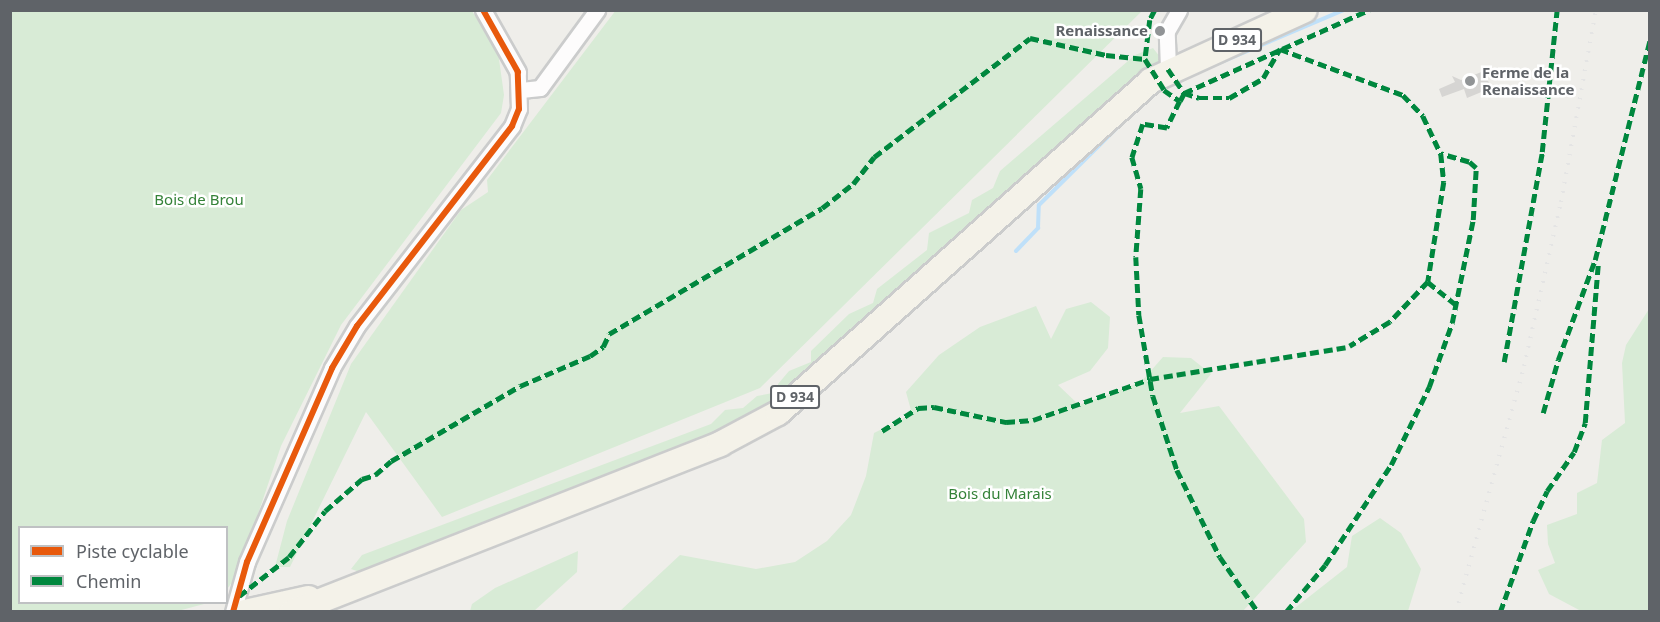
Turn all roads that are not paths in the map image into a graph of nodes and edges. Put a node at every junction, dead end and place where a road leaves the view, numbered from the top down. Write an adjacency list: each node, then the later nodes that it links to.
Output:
1 (483, 10): 7 (street)
2 (597, 10): 7 (street)
3 (1179, 10): 6 (street)
4 (1289, 10): 6 (main road, D 934)
5 (1305, 10): 6 (main road, D 934)
6 (1168, 69): 8 (main road, D 934)
7 (521, 90): 9 (street)
8 (340, 592): 10 (main road, D 934); 11 (main road, D 934)
9 (233, 612)
10 (245, 612)
11 (292, 612)

